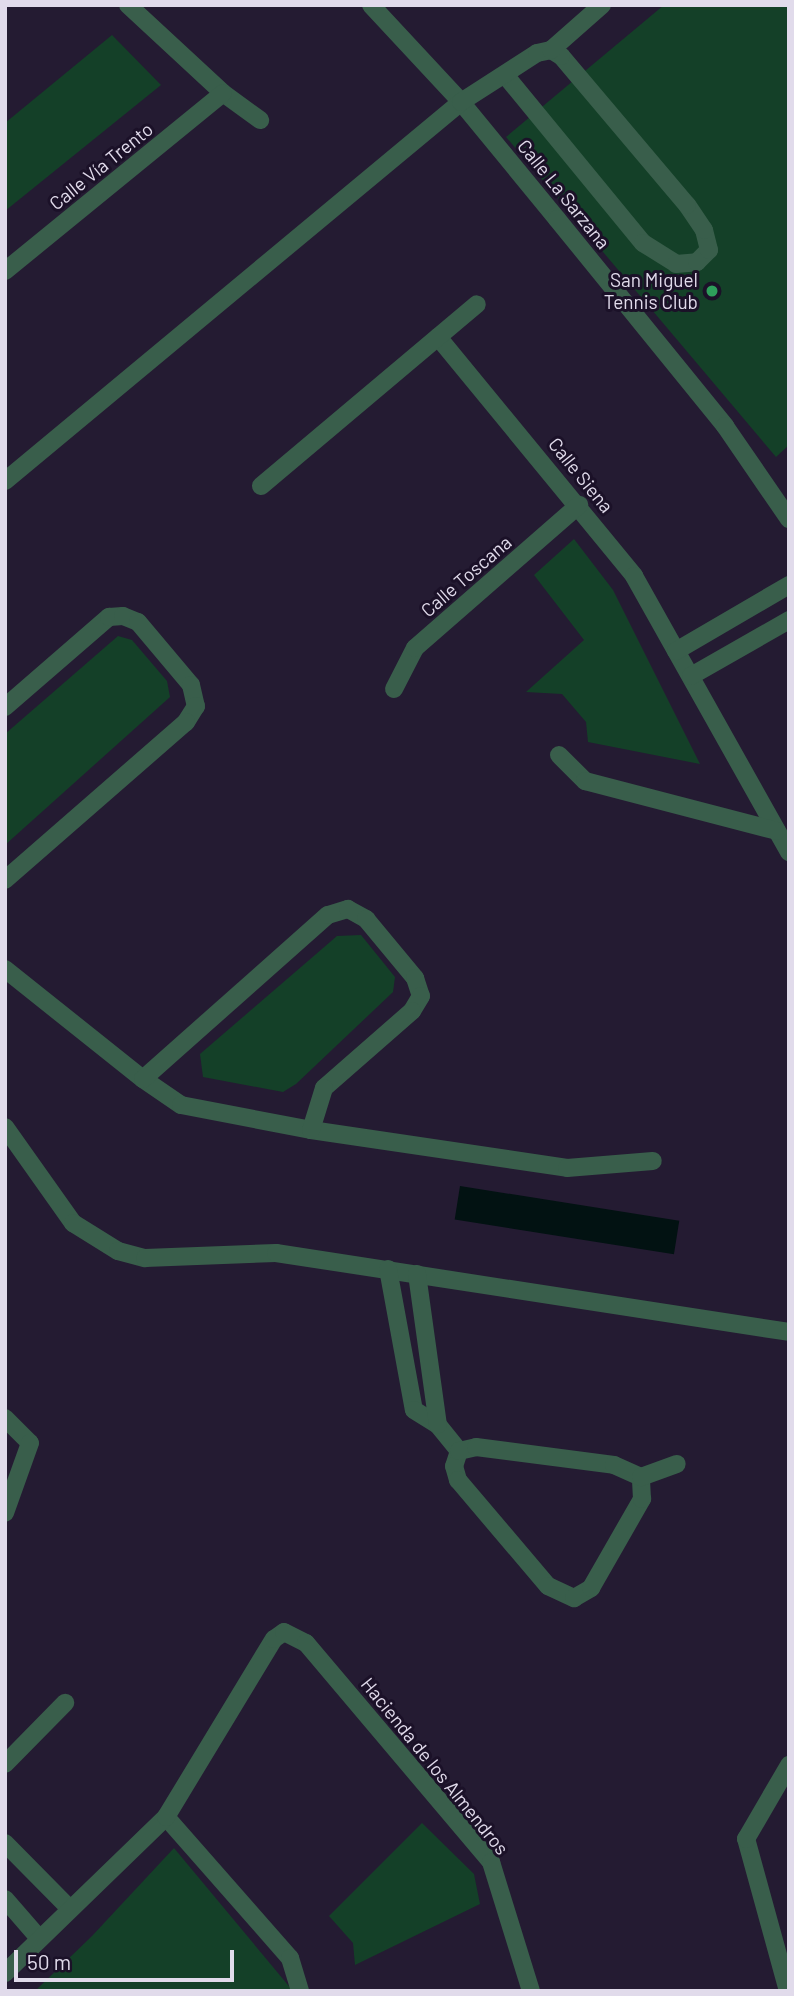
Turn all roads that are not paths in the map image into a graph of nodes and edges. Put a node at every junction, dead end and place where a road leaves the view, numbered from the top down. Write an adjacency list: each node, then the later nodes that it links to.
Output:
1 (128, 5): 6 (street)
2 (371, 5): 7 (street, Calle La Sarzana)
3 (601, 5): 4 (street)
4 (551, 50): 5 (street); 5 (street)
5 (505, 75): 7 (street)
6 (223, 93): 8 (street); 9 (street, Calle Vía Trento)
7 (461, 102): 12 (street); 15 (street, Calle La Sarzana)
8 (260, 120)
9 (5, 271)
10 (477, 303): 11 (street)
11 (438, 337): 13 (street); 14 (street, Calle Siena)
12 (5, 481)
13 (261, 486)
14 (579, 505): 18 (street, Calle Siena); 20 (street, Calle Toscana)
15 (789, 519)
16 (789, 584): 18 (street)
17 (789, 620): 19 (street)
18 (676, 651): 19 (street, Calle Siena)
19 (691, 676): 23 (street, Calle Siena)
20 (394, 689)
21 (5, 707): 25 (street)
22 (559, 755): 23 (street)
23 (777, 831): 24 (street, Calle Siena)
24 (789, 852)
25 (5, 880)
26 (5, 969): 27 (street)
27 (142, 1079): 29 (street); 29 (street)
28 (5, 1127): 31 (street)
29 (312, 1130): 30 (street)
30 (653, 1161)
31 (388, 1269): 32 (street); 35 (street)
32 (417, 1274): 33 (street); 35 (street)
33 (789, 1332)
34 (5, 1418): 39 (street)
35 (438, 1425): 36 (street)
36 (458, 1451): 38 (street); 40 (street)
37 (677, 1464): 38 (street)
38 (642, 1477): 40 (street)
39 (5, 1513)
40 (574, 1598): 41 (street)
41 (575, 1617)
42 (65, 1703): 43 (street)
43 (5, 1764)
44 (789, 1765): 53 (street)
45 (166, 1817): 48 (street); 51 (street); 52 (street, Hacienda de los Almendros)
46 (5, 1843): 48 (street)
47 (5, 1899): 49 (street)
48 (69, 1908): 49 (street)
49 (38, 1937): 50 (street)
50 (5, 1973)
51 (300, 1991)
52 (531, 1991)
53 (788, 1991)

